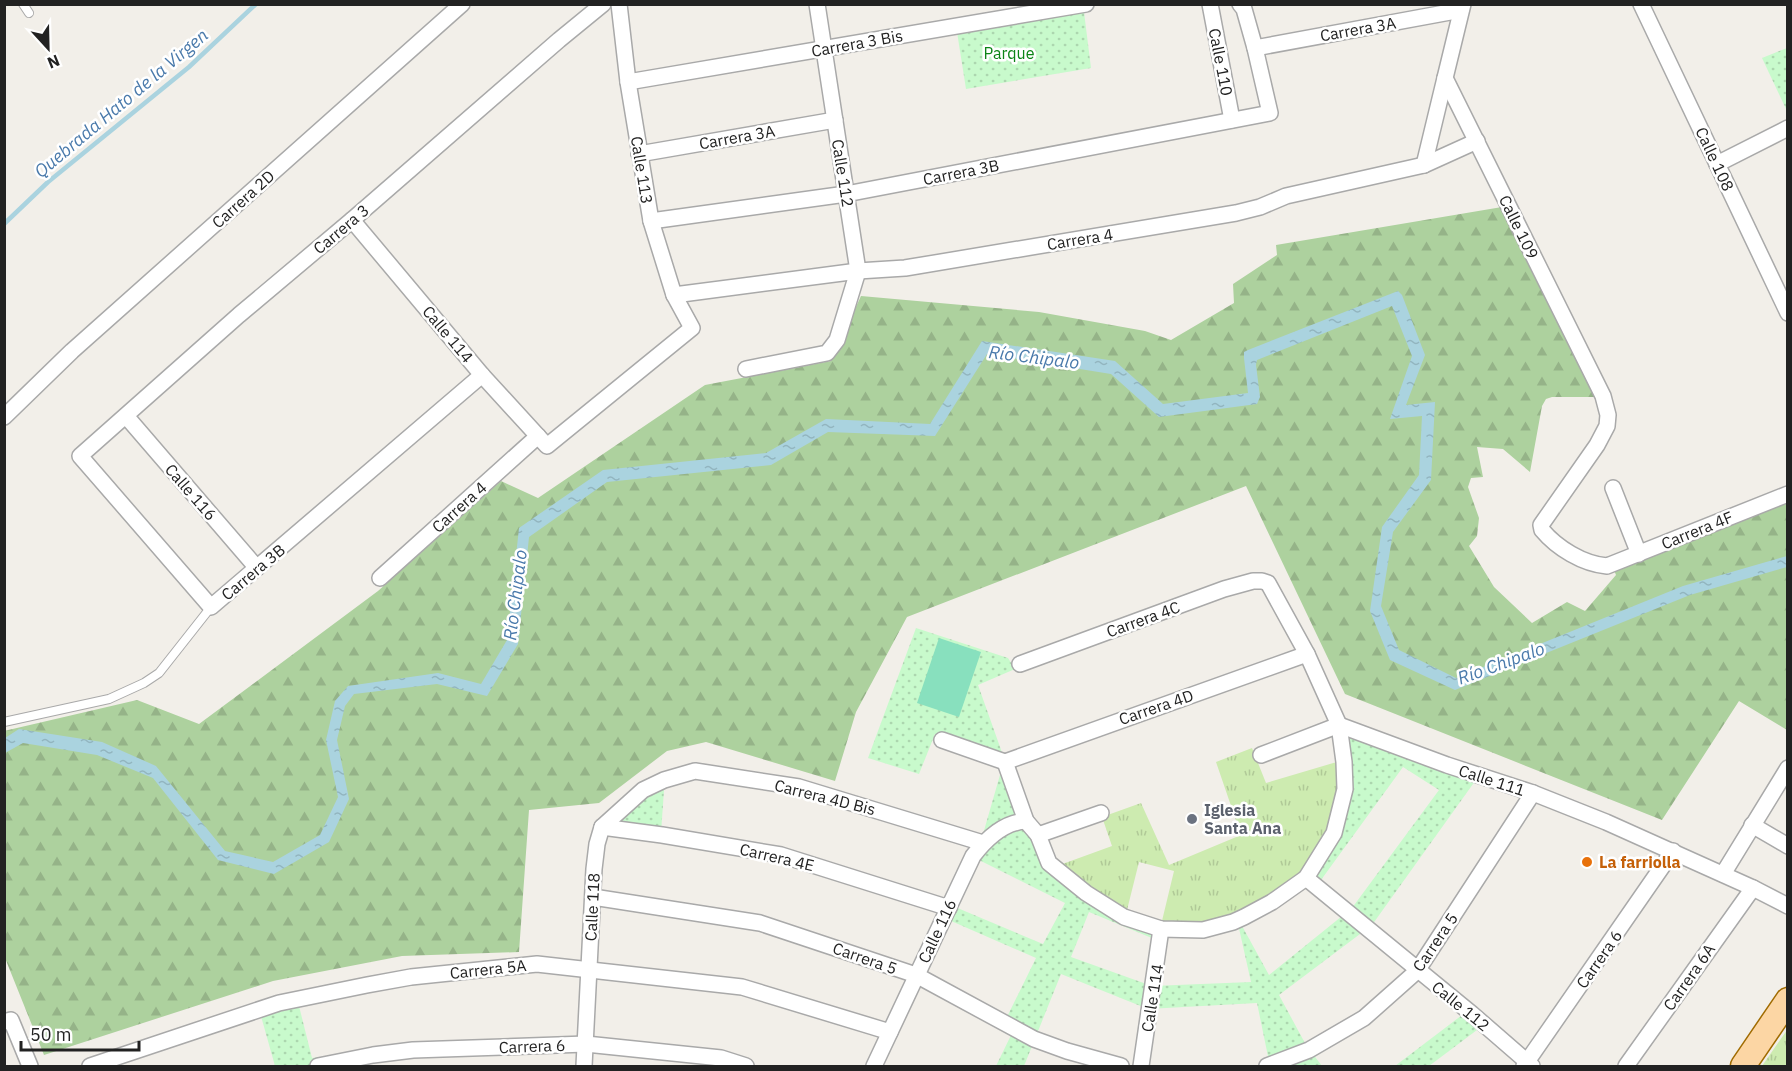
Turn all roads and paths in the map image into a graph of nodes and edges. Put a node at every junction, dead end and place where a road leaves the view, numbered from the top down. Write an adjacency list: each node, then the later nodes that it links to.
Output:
1 (23, 4): 11 (lane)
2 (462, 4): 34 (street, Carrera 2D)
3 (603, 4): 25 (street, Carrera 3)
4 (619, 4): 14 (street, Calle 113)
5 (817, 4): 13 (street, Calle 112)
6 (1086, 4): 13 (street, Carrera 3 Bis)
7 (1209, 4): 18 (street, Calle 110)
8 (1240, 4): 12 (street, Calle 110)
9 (1641, 4): 22 (street, Calle 108)
10 (1462, 8): 12 (street, Carrera 3A); 15 (street)
11 (29, 13)
12 (1255, 48): 16 (street, Calle 110)
13 (824, 49): 14 (street, Carrera 3 Bis); 17 (street, Calle 112)
14 (628, 82): 21 (street, Calle 113)
15 (1445, 86): 20 (street, Calle 109); 23 (street)
16 (1270, 114): 18 (street, Carrera 3B)
17 (835, 120): 21 (street, Carrera 3A); 24 (street, Calle 112)
18 (1233, 120): 24 (street, Carrera 3B)
19 (1788, 128): 22 (street)
20 (1477, 141): 23 (street, Carrera 4); 39 (street, Calle 109)
21 (639, 154): 26 (street, Calle 113)
22 (1718, 164): 29 (street, Calle 108)
23 (1424, 165): 27 (street, Carrera 4)
24 (846, 194): 26 (street, Carrera 3B); 27 (street, Calle 112)
25 (352, 220): 32 (street, Calle 114); 33 (street, Carrera 3)
26 (651, 221): 28 (street, Calle 113)
27 (858, 271): 28 (street, Carrera 4); 31 (street, Calle 112)
28 (674, 296): 30 (street, Calle 113)
29 (1788, 313)
30 (692, 328): 35 (street, Carrera 4)
31 (746, 369)
32 (482, 375): 35 (street, Calle 114); 40 (street, Carrera 3B)
33 (126, 416): 40 (street, Calle 116); 42 (street, Carrera 3)
34 (4, 417)
35 (543, 441): 41 (street, Carrera 4)
36 (1613, 488): 38 (street)
37 (1788, 494): 38 (street, Carrera 4F)
38 (1639, 554): 39 (street, Carrera 4F)
39 (1607, 566)
40 (257, 568): 42 (street, Carrera 3B)
41 (380, 578)
42 (210, 607): 45 (lane, Carrera 3B)
43 (1307, 654): 44 (street, Carrera 4C); 46 (street); 49 (street, Carrera 4D)
44 (1020, 664)
45 (4, 722)
46 (1339, 725): 48 (street); 51 (street, Calle 111); 61 (street)
47 (942, 740): 49 (street)
48 (1261, 754)
49 (1005, 762): 53 (street)
50 (1788, 768): 54 (street)
51 (1533, 793): 59 (street, Calle 111); 68 (street, Carrera 5)
52 (1101, 813): 56 (street)
53 (1026, 821): 56 (street); 57 (street, Calle 116)
54 (1752, 825): 58 (street); 60 (street)
55 (602, 828): 57 (street, Carrera 4D Bis); 63 (street, Calle 118); 65 (street, Carrera 4E)
56 (1038, 835): 66 (street)
57 (983, 843): 65 (street, Calle 116)
58 (1788, 846)
59 (1673, 851): 60 (street, Calle 111); 74 (street, Carrera 6)
60 (1724, 874): 62 (street, Calle 111)
61 (1306, 879): 66 (street); 68 (street, Calle 112)
62 (1753, 888): 64 (street, Calle 111); 84 (street, Carrera 6A)
63 (593, 897): 67 (street, Calle 118); 69 (street, Carrera 5)
64 (1788, 906)
65 (948, 908): 69 (street, Calle 116)
66 (1161, 929): 82 (street, Calle 114)
67 (588, 969): 72 (street, Carrera 5A); 73 (street, Calle 118); 76 (street, Carrera 5A)
68 (1418, 970): 74 (street, Calle 112); 83 (street, Carrera 5)
69 (916, 975): 72 (street, Calle 116); 81 (street, Carrera 5)
70 (1788, 1000): 85 (main road)
71 (8, 1021): 75 (street)
72 (890, 1032): 80 (street, Calle 116)
73 (586, 1044): 77 (street, Carrera 6); 78 (street, Calle 118); 79 (street, Carrera 6)
74 (1528, 1065)
75 (30, 1066)
76 (90, 1066)
77 (318, 1066)
78 (584, 1066)
79 (746, 1066)
80 (874, 1066)
81 (1121, 1066)
82 (1141, 1066)
83 (1267, 1066)
84 (1626, 1066)
85 (1743, 1066)

